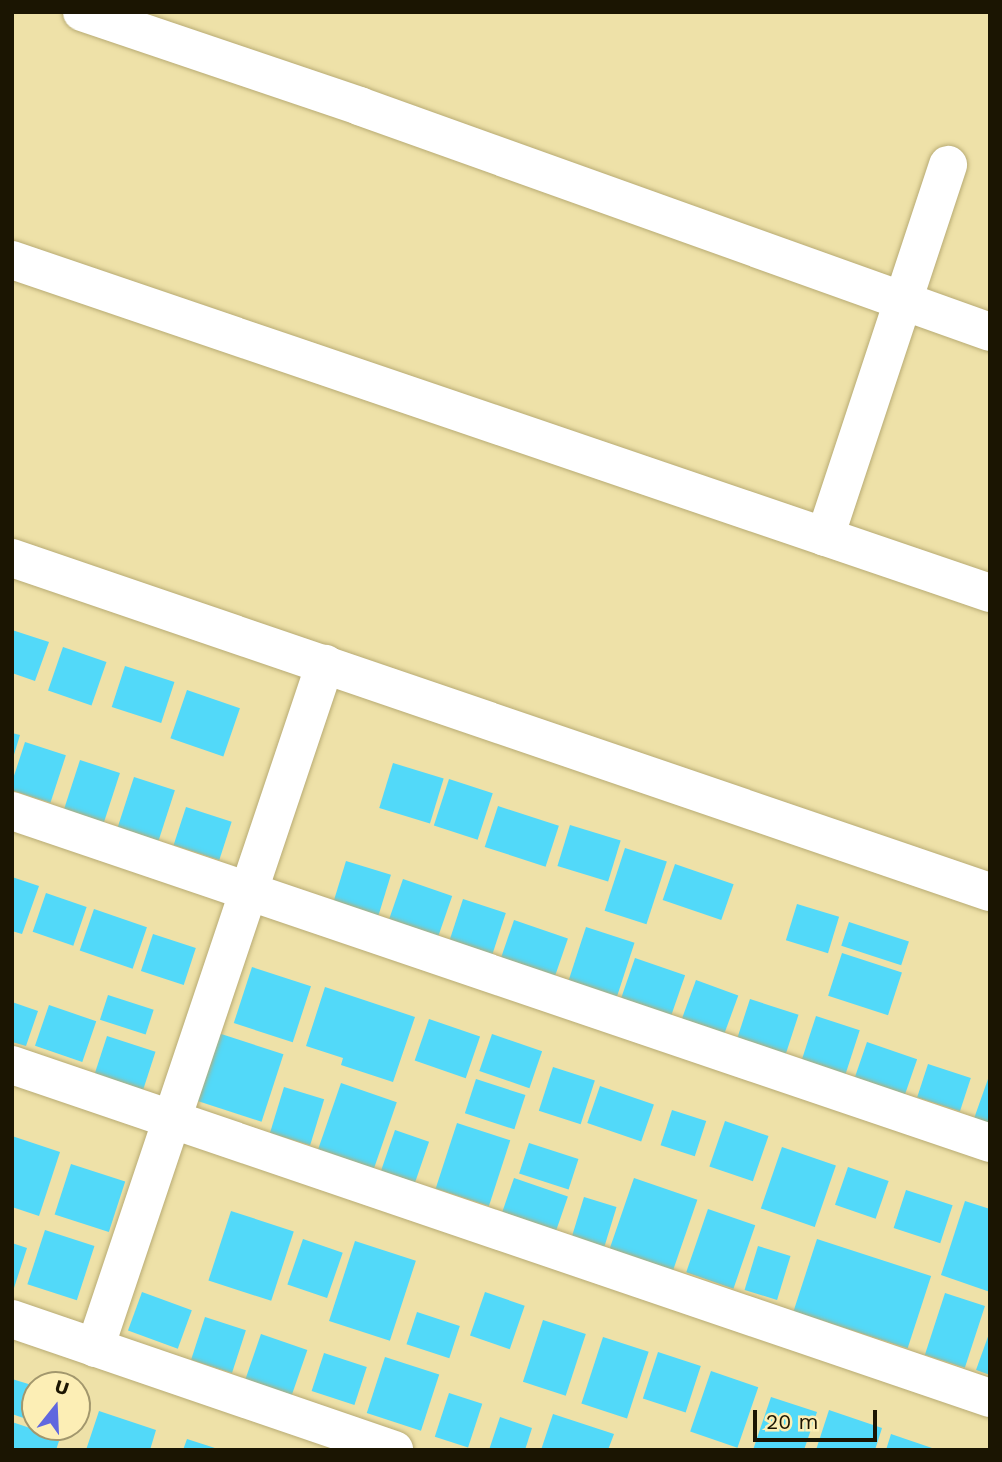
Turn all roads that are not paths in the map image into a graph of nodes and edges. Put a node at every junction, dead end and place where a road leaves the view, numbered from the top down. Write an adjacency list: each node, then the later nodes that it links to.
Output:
1 (82, 12): 4 (street)
2 (948, 165): 4 (street)
3 (12, 260): 6 (street)
4 (901, 301): 5 (street); 6 (street)
5 (990, 332)
6 (825, 537): 8 (street)
7 (12, 558): 9 (street)
8 (990, 593)
9 (325, 664): 11 (street); 12 (street)
10 (12, 811): 11 (street)
11 (247, 891): 14 (street); 15 (street)
12 (990, 892)
13 (12, 1065): 14 (street)
14 (169, 1119): 17 (street); 18 (street)
15 (990, 1143)
16 (12, 1319): 17 (street)
17 (95, 1348): 19 (street)
18 (990, 1398)
19 (394, 1450)

